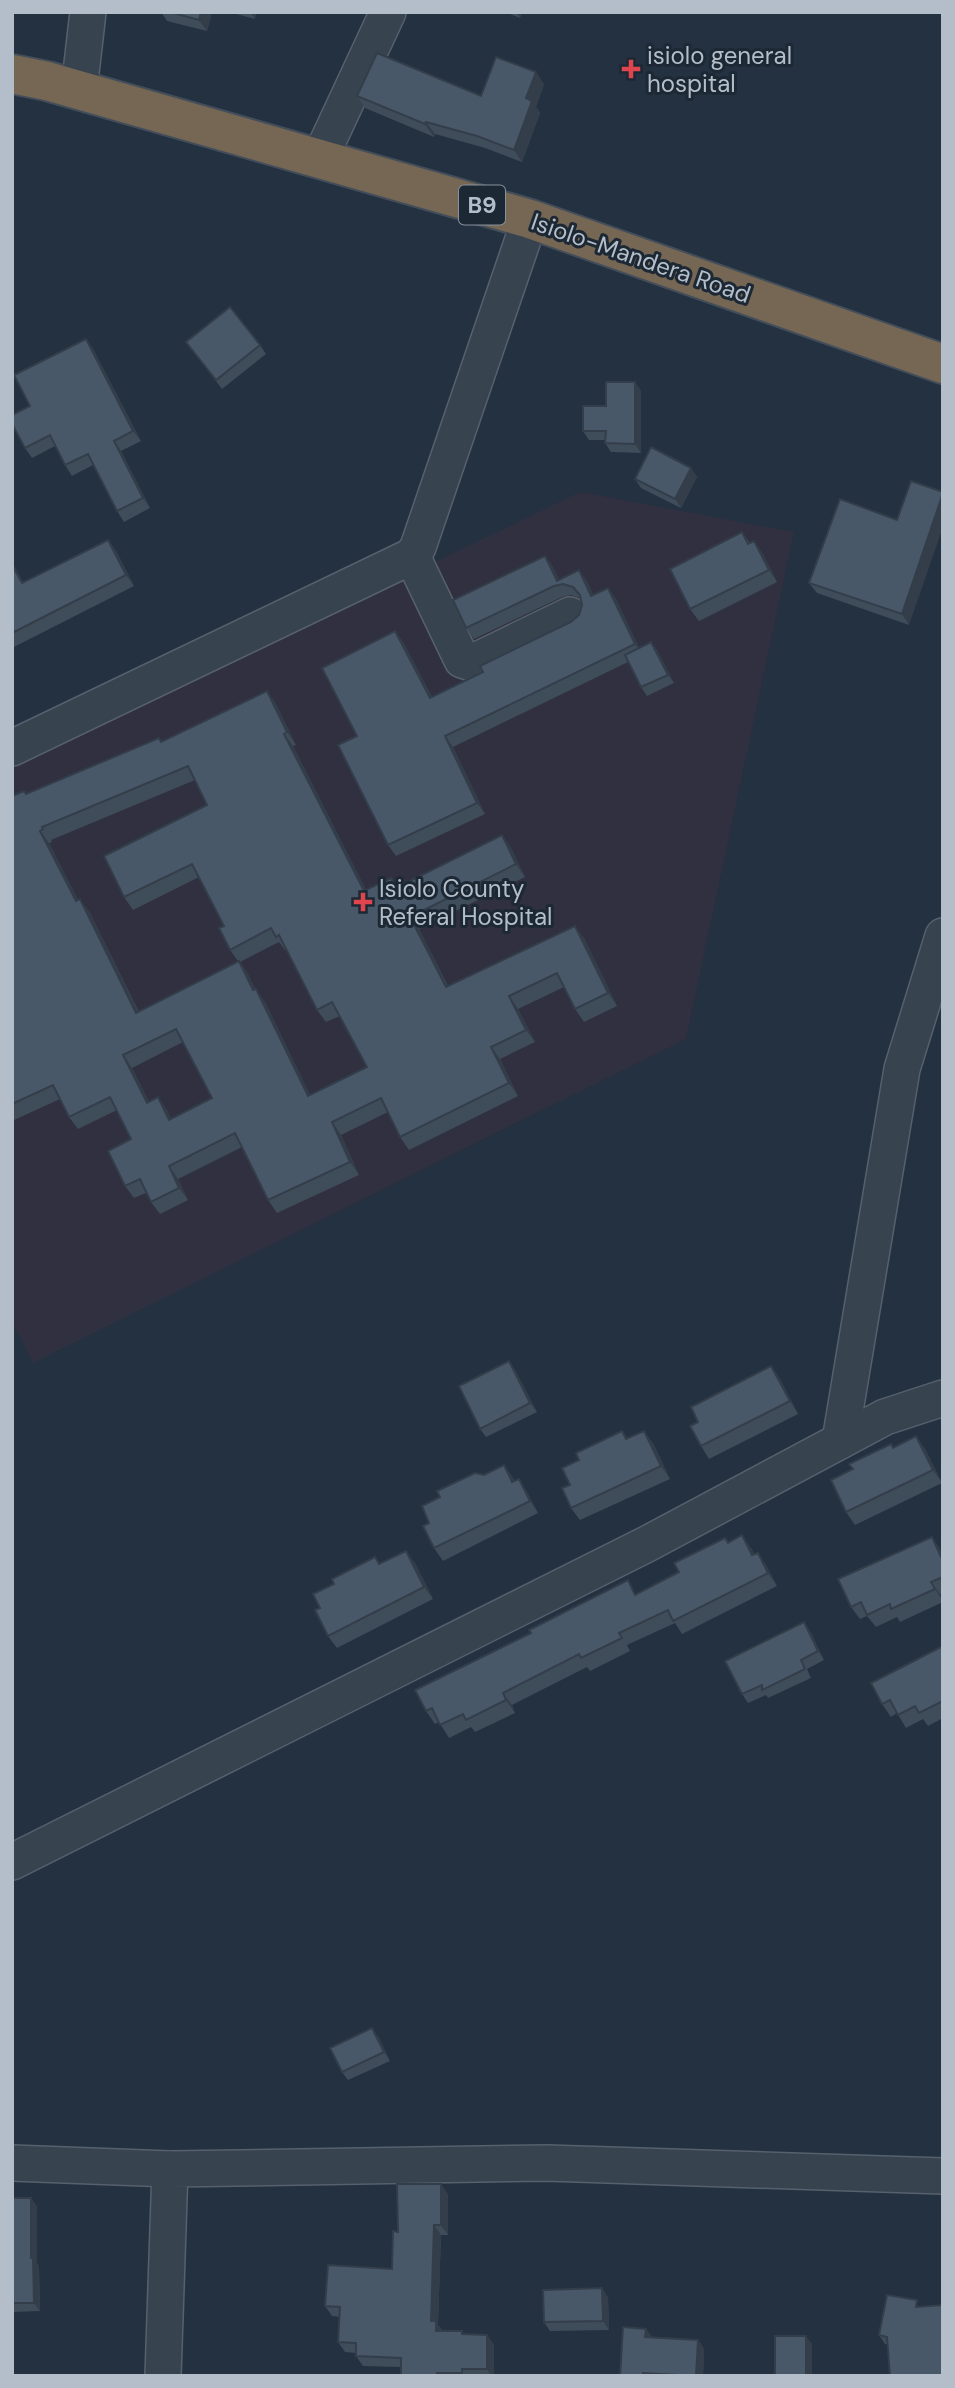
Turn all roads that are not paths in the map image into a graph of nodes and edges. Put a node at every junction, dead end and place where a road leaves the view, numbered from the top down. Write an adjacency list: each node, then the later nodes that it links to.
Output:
1 (88, 12): 4 (street)
2 (388, 12): 5 (street)
3 (12, 74): 4 (highway, Isiolo-Mandera Road / B9)
4 (79, 90): 5 (highway, Isiolo-Mandera Road / B9)
5 (320, 158): 6 (highway, Isiolo-Mandera Road / B9)
6 (530, 219): 7 (highway, Isiolo-Mandera Road / B9); 8 (street)
7 (943, 364)
8 (412, 556): 9 (street); 10 (street)
9 (570, 615)
10 (12, 747)
11 (943, 936): 13 (street)
12 (943, 1398): 13 (street)
13 (840, 1441): 14 (street)
14 (12, 1862)
15 (12, 2163): 16 (street)
16 (170, 2169): 17 (street); 18 (street)
17 (943, 2176)
18 (163, 2376)

